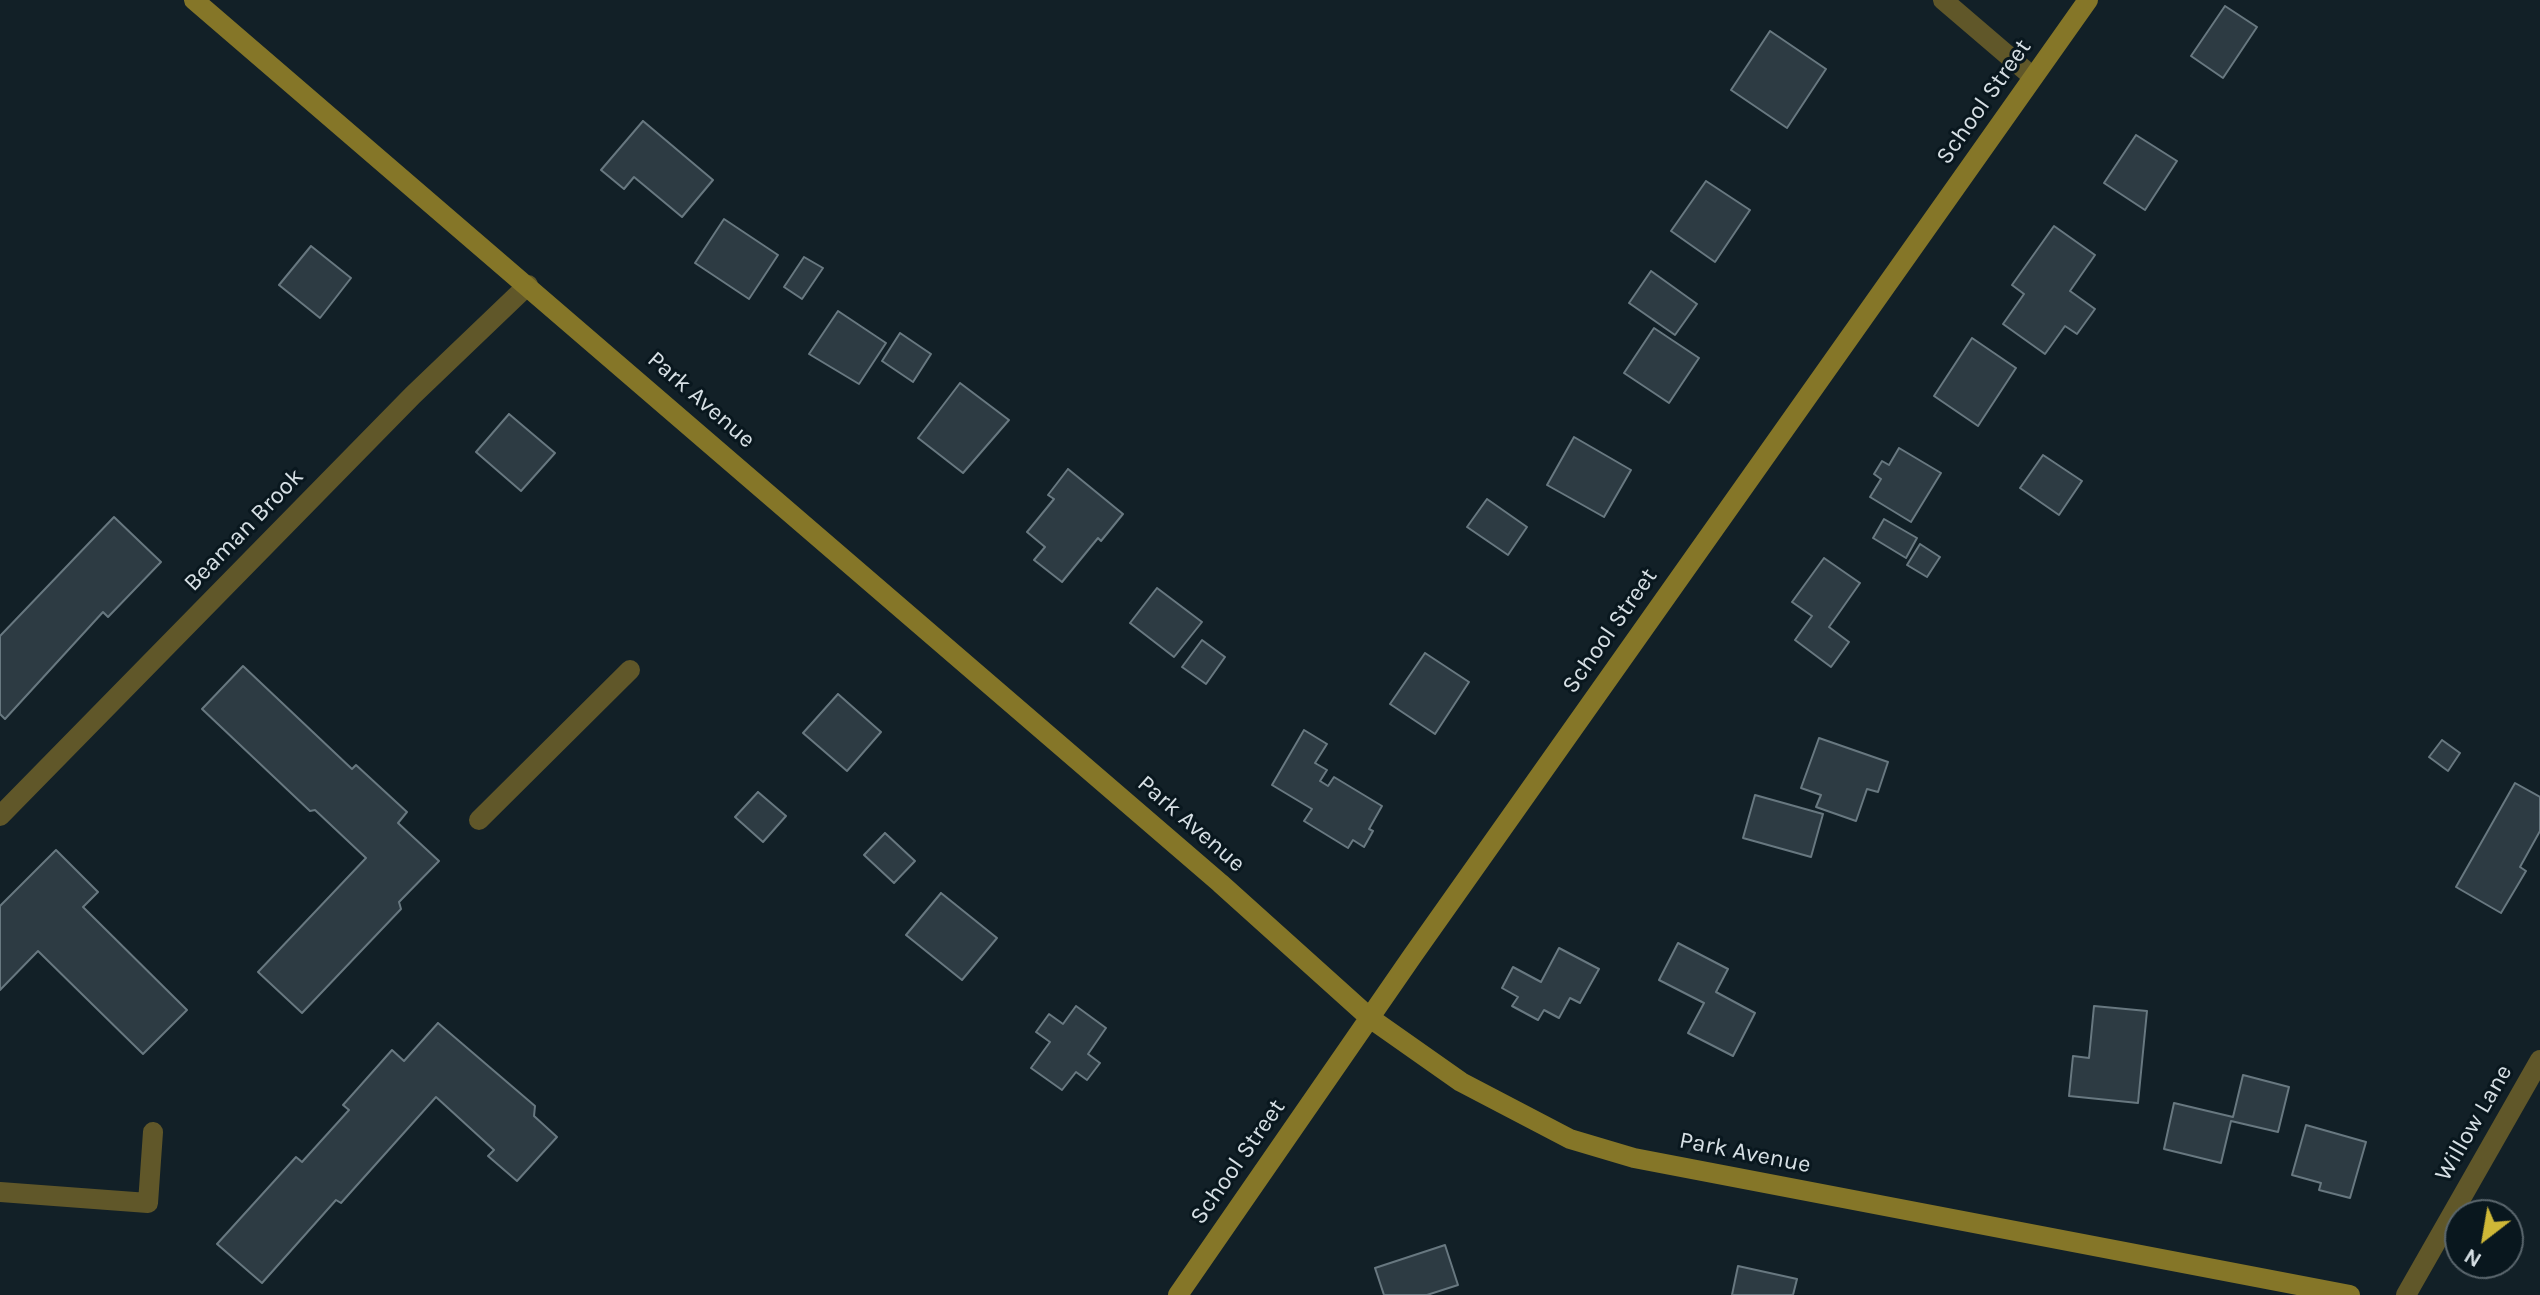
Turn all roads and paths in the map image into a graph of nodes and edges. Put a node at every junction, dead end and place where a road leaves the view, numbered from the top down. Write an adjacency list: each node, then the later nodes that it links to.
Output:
1 (194, 0): 5 (main road, Park Avenue)
2 (1943, 0): 4 (street)
3 (2088, 0): 4 (main road, School Street)
4 (2033, 77): 9 (main road, School Street)
5 (528, 285): 7 (street, Beaman Brook); 9 (main road, Park Avenue)
6 (630, 670): 8 (street)
7 (0, 816)
8 (479, 820)
9 (1370, 1018): 13 (main road, School Street); 14 (main road, Park Avenue)
10 (2540, 1060): 15 (street, Willow Lane)
11 (153, 1132): 12 (street)
12 (0, 1192)
13 (1178, 1295)
14 (2350, 1295)
15 (2406, 1295)

